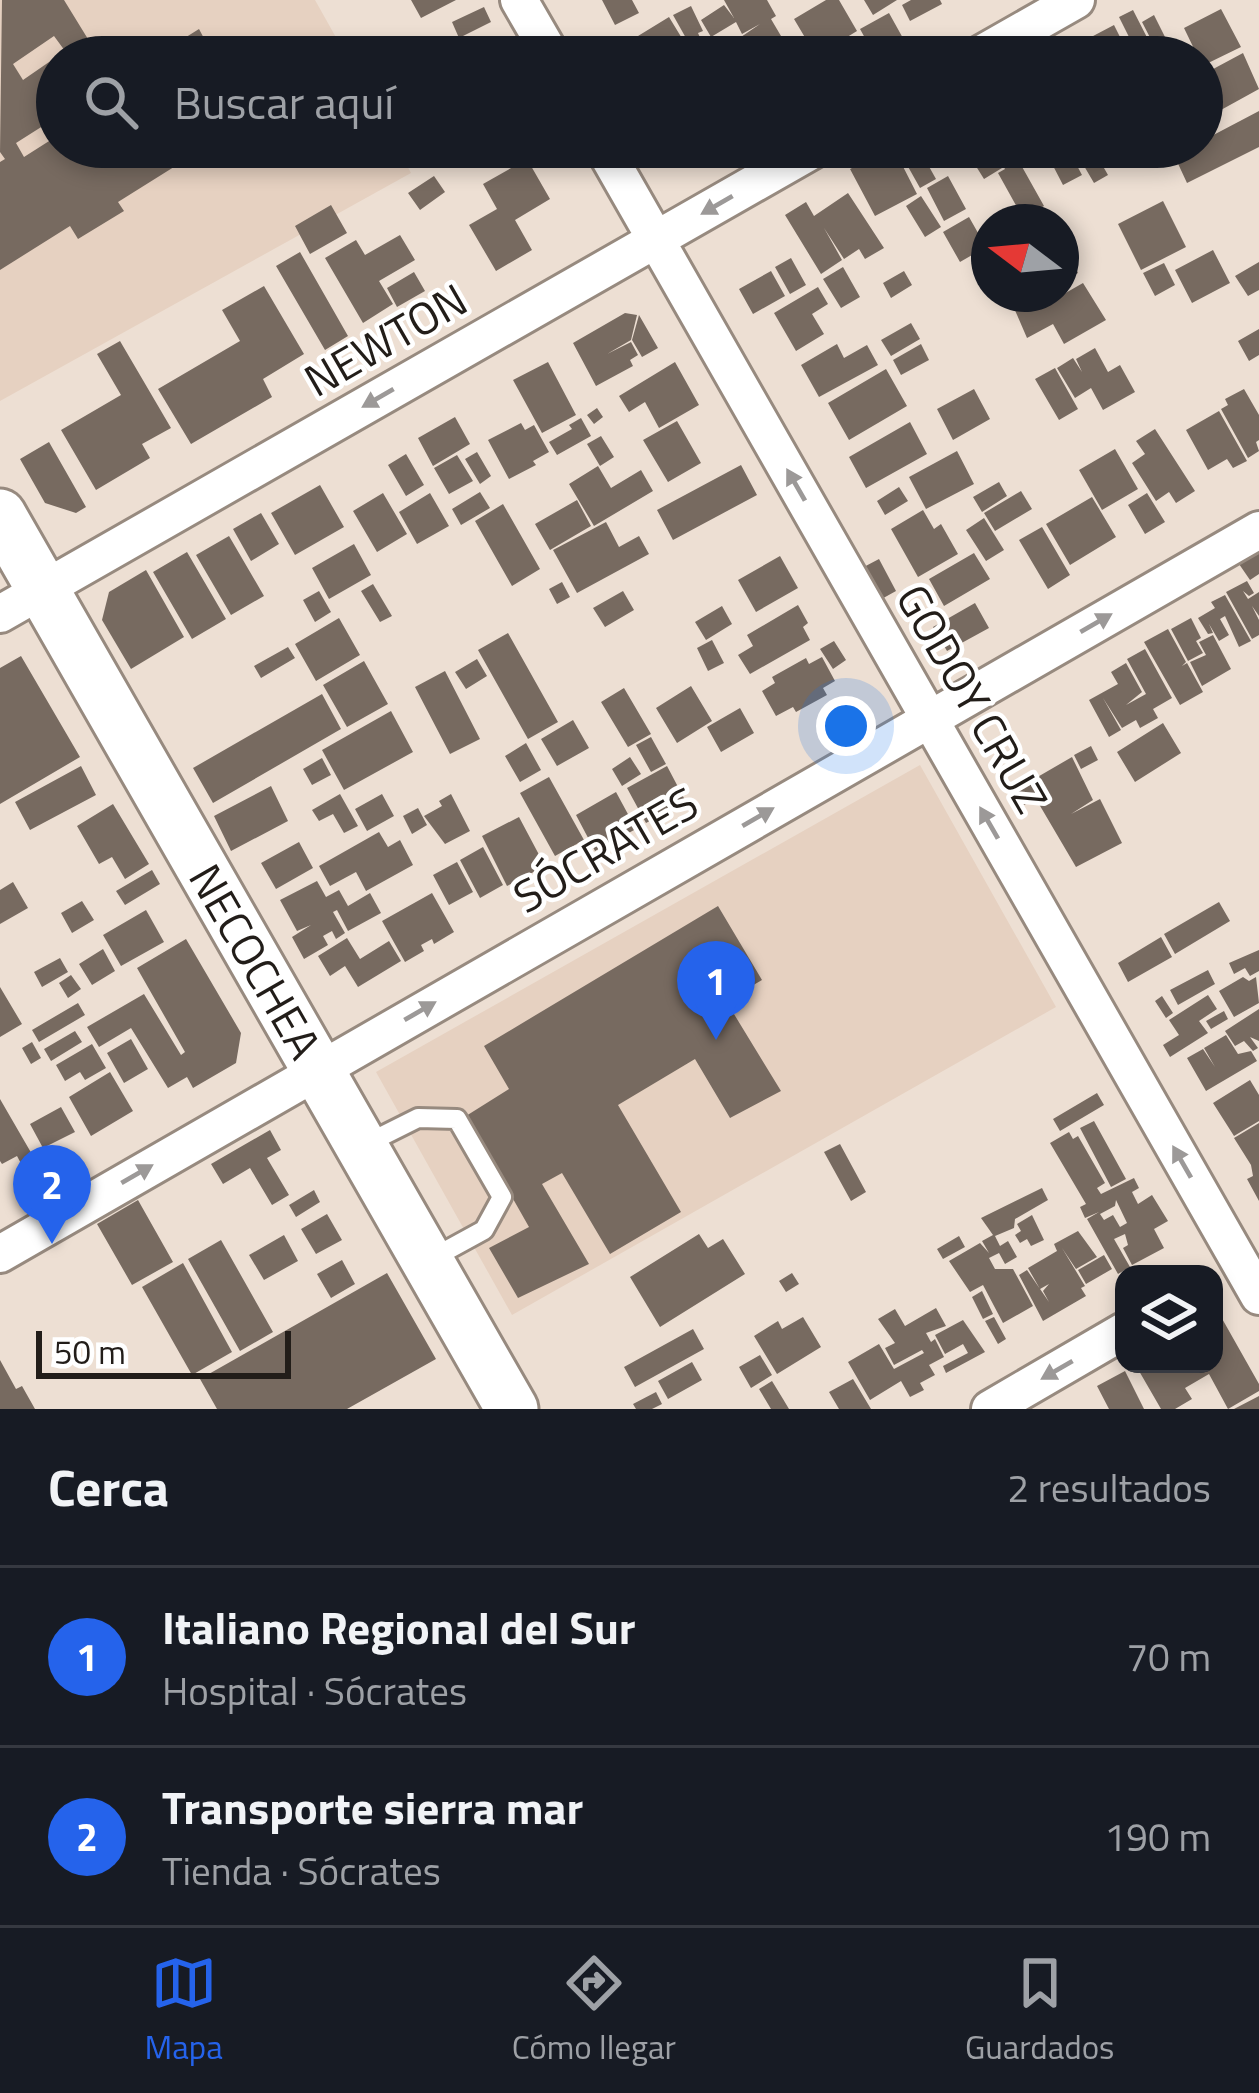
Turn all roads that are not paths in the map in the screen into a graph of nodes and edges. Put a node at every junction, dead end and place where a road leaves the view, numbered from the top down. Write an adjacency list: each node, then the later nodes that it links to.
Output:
1 (519, 0): 3 (street)
2 (1076, 0): 4 (street)
3 (539, 36)
4 (1013, 36)
5 (615, 168): 7 (street, GODOY CRUZ)
6 (781, 168): 7 (street, NEWTON, one-way to 7)
7 (656, 240): 10 (street, NEWTON, one-way to 10); 11 (street, GODOY CRUZ, one-way to 7)
8 (0, 515): 10 (main road, NECOCHEA)
9 (1259, 530): 11 (street, SÓCRATES, one-way to 9)
10 (22, 602): 12 (main road, NECOCHEA)
11 (929, 719): 12 (street, SÓCRATES, one-way to 11); 16 (street, GODOY CRUZ, one-way to 11)
12 (318, 1069): 13 (main road, NECOCHEA); 14 (street, SÓCRATES, one-way to 12)
13 (362, 1146): 15 (main road, NECOCHEA); 15 (lane)
14 (0, 1255)
15 (428, 1261): 19 (main road, NECOCHEA)
16 (1238, 1265): 17 (street, GODOY CRUZ)
17 (1259, 1296)
18 (1115, 1336): 20 (street, one-way to 20)
19 (512, 1409)
20 (989, 1409)

